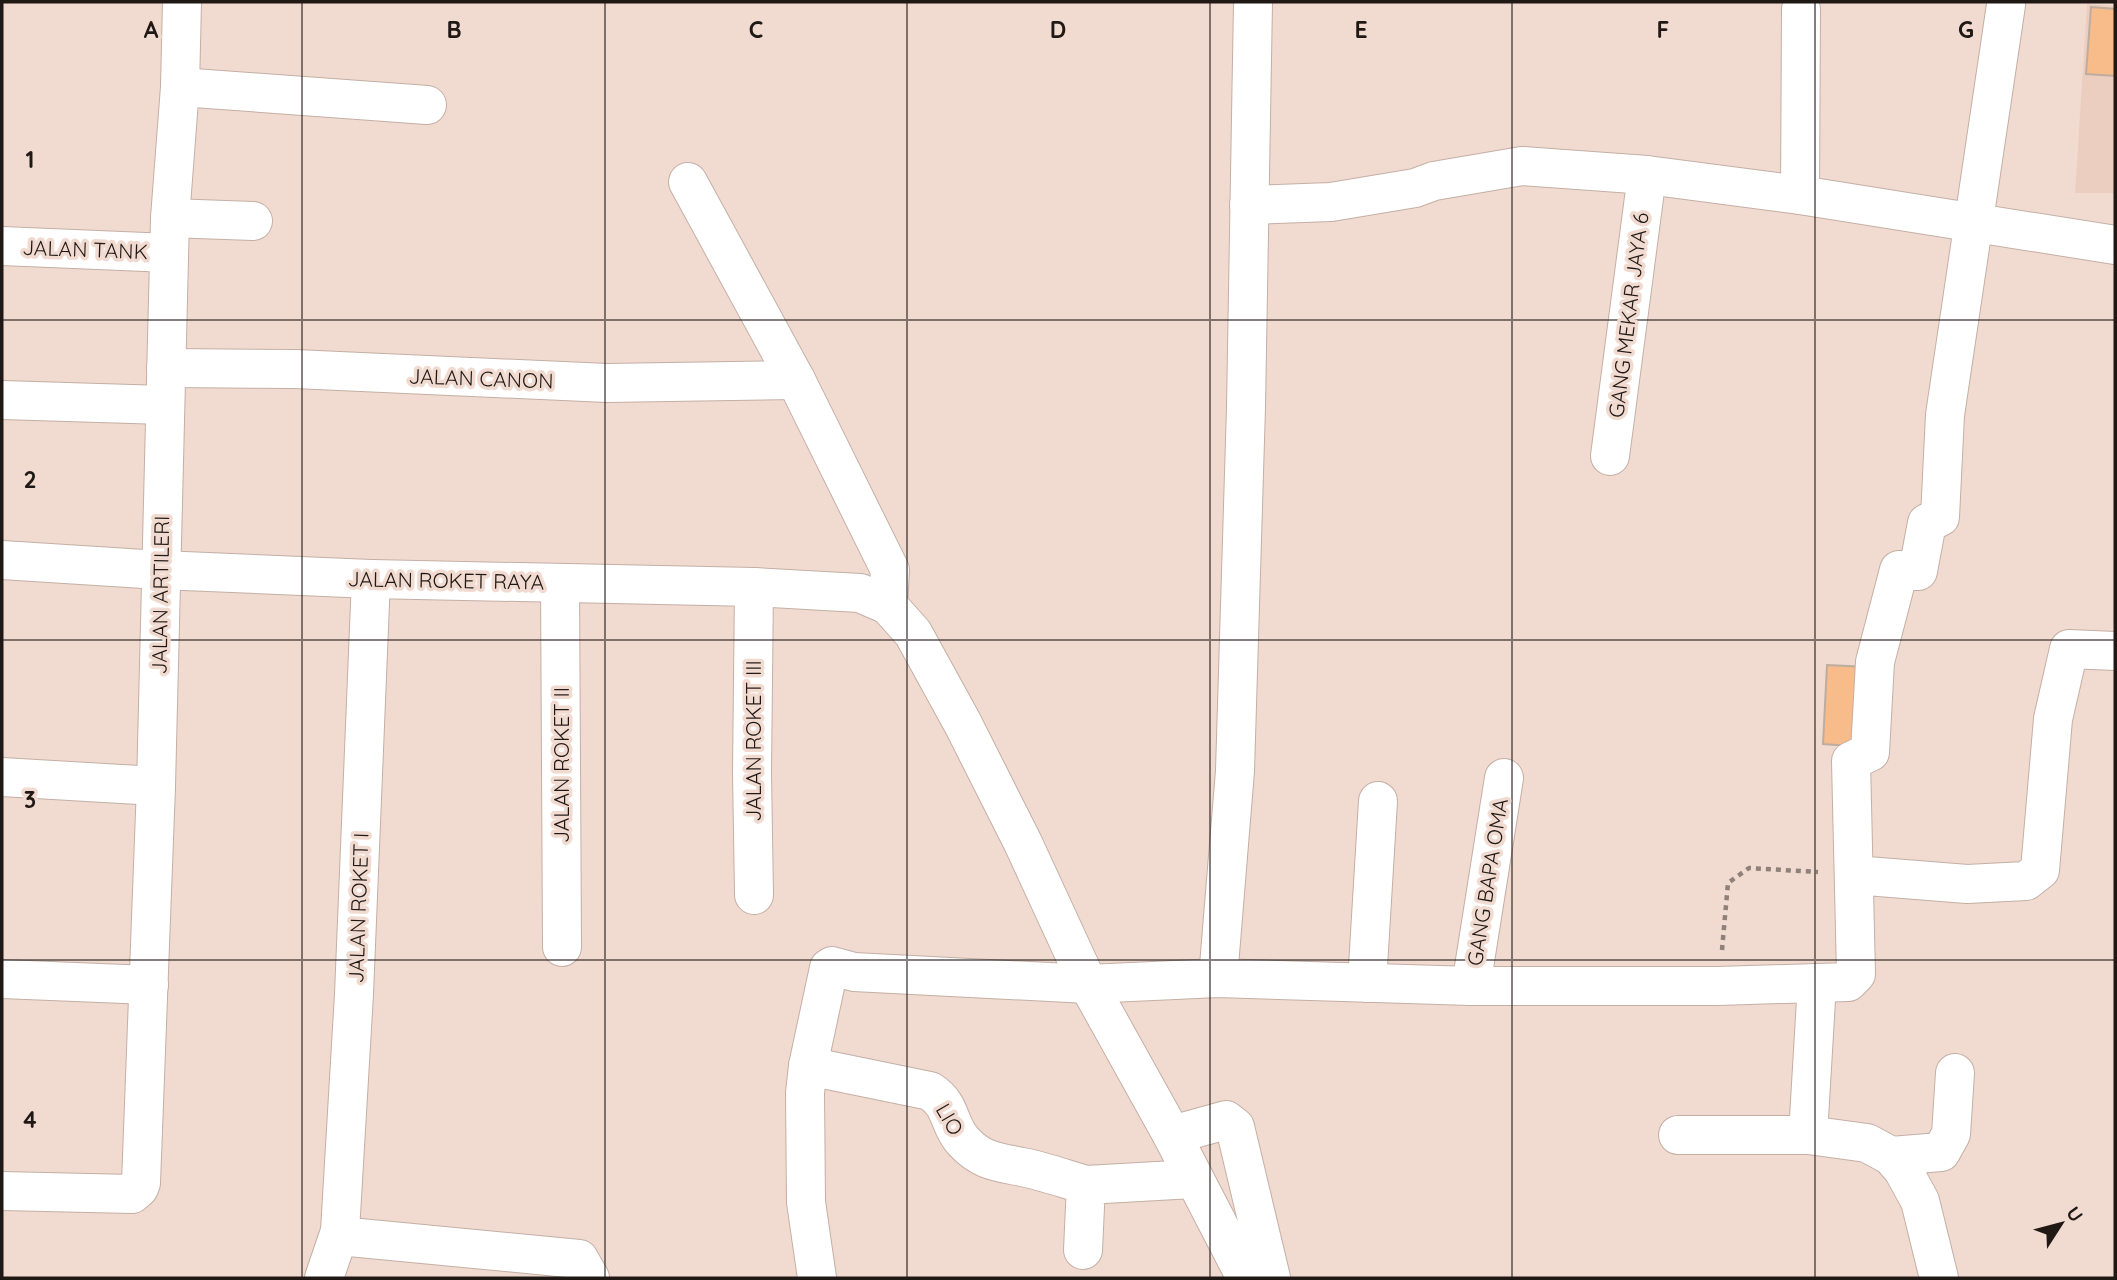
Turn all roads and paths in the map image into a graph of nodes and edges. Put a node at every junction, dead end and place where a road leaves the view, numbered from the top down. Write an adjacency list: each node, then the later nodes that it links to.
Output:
1 (182, 2): 5 (street, JALAN ARTILERI)
2 (1253, 2): 10 (street)
3 (2006, 5): 12 (street)
4 (1801, 9): 9 (street)
5 (180, 87): 6 (street); 13 (street, JALAN ARTILERI)
6 (427, 105)
7 (1647, 175): 9 (street); 10 (street); 19 (street, GANG MEKAR JAYA 6)
8 (688, 182): 16 (street)
9 (1800, 195): 12 (street)
10 (1249, 205): 34 (street)
11 (253, 221): 13 (street, JALAN TANK)
12 (1974, 224): 14 (street); 31 (street)
13 (170, 236): 15 (street, JALAN TANK); 17 (street, JALAN ARTILERI)
14 (2115, 245)
15 (2, 246)
16 (796, 380): 17 (street, JALAN CANON); 25 (street)
17 (165, 386): 18 (street, JALAN CANON); 21 (street, JALAN ARTILERI)
18 (2, 400)
19 (1610, 456)
20 (2, 560): 21 (street, JALAN ROKET RAYA)
21 (160, 570): 22 (street, JALAN ROKET RAYA); 29 (street, JALAN ARTILERI)
22 (371, 579): 23 (street, JALAN ROKET RAYA); 51 (street, JALAN ROKET I)
23 (560, 583): 24 (street, JALAN ROKET RAYA); 33 (street, JALAN ROKET II)
24 (754, 587): 25 (street, JALAN ROKET RAYA); 32 (street, JALAN ROKET III)
25 (888, 605): 38 (street)
26 (2115, 651): 31 (street)
27 (2, 777): 29 (street)
28 (1504, 778): 40 (street, GANG BAPA OMA)
29 (156, 786): 39 (street, JALAN ARTILERI)
30 (1378, 801): 36 (street)
31 (1854, 875): 37 (street); 41 (path)
32 (754, 895)
33 (562, 947)
34 (1218, 978): 36 (street); 38 (street)
35 (2, 979): 39 (street)
36 (1367, 983): 40 (street)
37 (1817, 983): 41 (street); 46 (street)
38 (1088, 984): 42 (street); 44 (street)
39 (149, 985): 50 (street, JALAN ARTILERI)
40 (1471, 986): 41 (street)
41 (1718, 986)
42 (808, 1066): 49 (street, LIO); 55 (street)
43 (1955, 1073): 47 (street)
44 (1172, 1135): 48 (street); 57 (street)
45 (1678, 1135): 46 (street)
46 (1808, 1135): 47 (street)
47 (1891, 1156): 58 (street)
48 (1193, 1178): 49 (street, LIO); 56 (street)
49 (1086, 1185): 52 (street)
50 (2, 1191)
51 (339, 1236): 53 (street, JALAN ROKET I); 54 (street)
52 (1083, 1250)
53 (324, 1278)
54 (590, 1278)
55 (817, 1278)
56 (1246, 1278)
57 (1270, 1278)
58 (1939, 1278)

